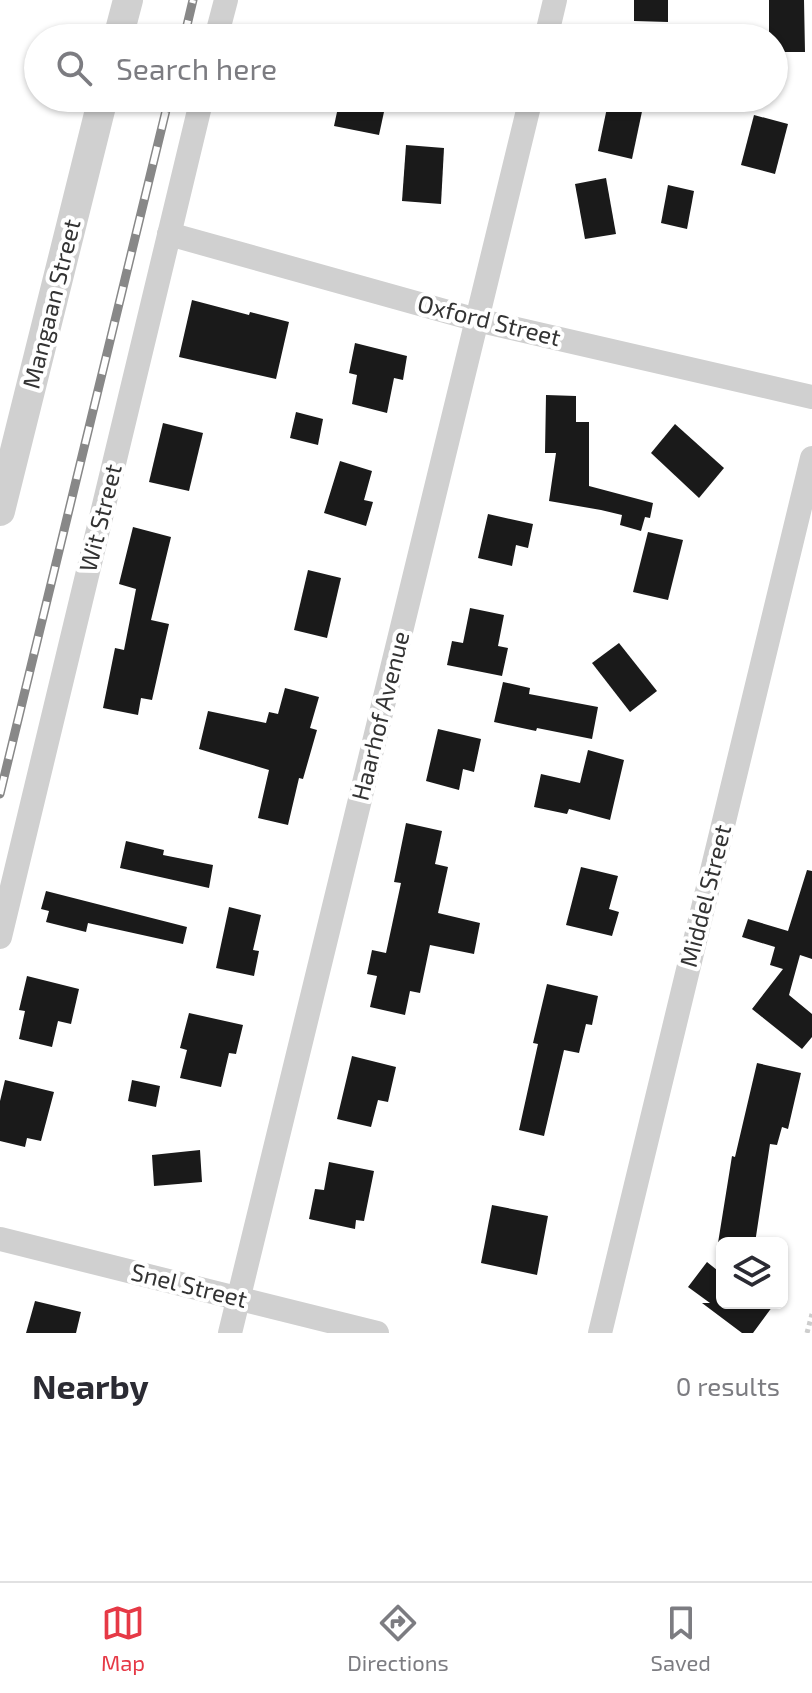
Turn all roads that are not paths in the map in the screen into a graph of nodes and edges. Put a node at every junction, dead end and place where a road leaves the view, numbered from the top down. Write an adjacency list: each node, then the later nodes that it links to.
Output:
1 (128, 0): 4 (street)
2 (226, 0): 5 (street)
3 (555, 0): 6 (street)
4 (122, 24)
5 (220, 24)
6 (549, 24)
7 (100, 112): 14 (street, Mangaan Street)
8 (199, 112): 10 (street, Wit Street)
9 (528, 112): 11 (street, Haarhof Avenue)
10 (169, 234): 11 (street, Oxford Street); 15 (street, Wit Street)
11 (477, 320): 12 (street, Oxford Street); 17 (street, Haarhof Avenue)
12 (812, 397)
13 (812, 458): 20 (street, Middel Street)
14 (0, 511)
15 (0, 937)
16 (0, 1239): 17 (street, Snel Street)
17 (238, 1298): 18 (street, Haarhof Avenue); 19 (street, Snel Street)
18 (230, 1333)
19 (377, 1333)
20 (600, 1333)

